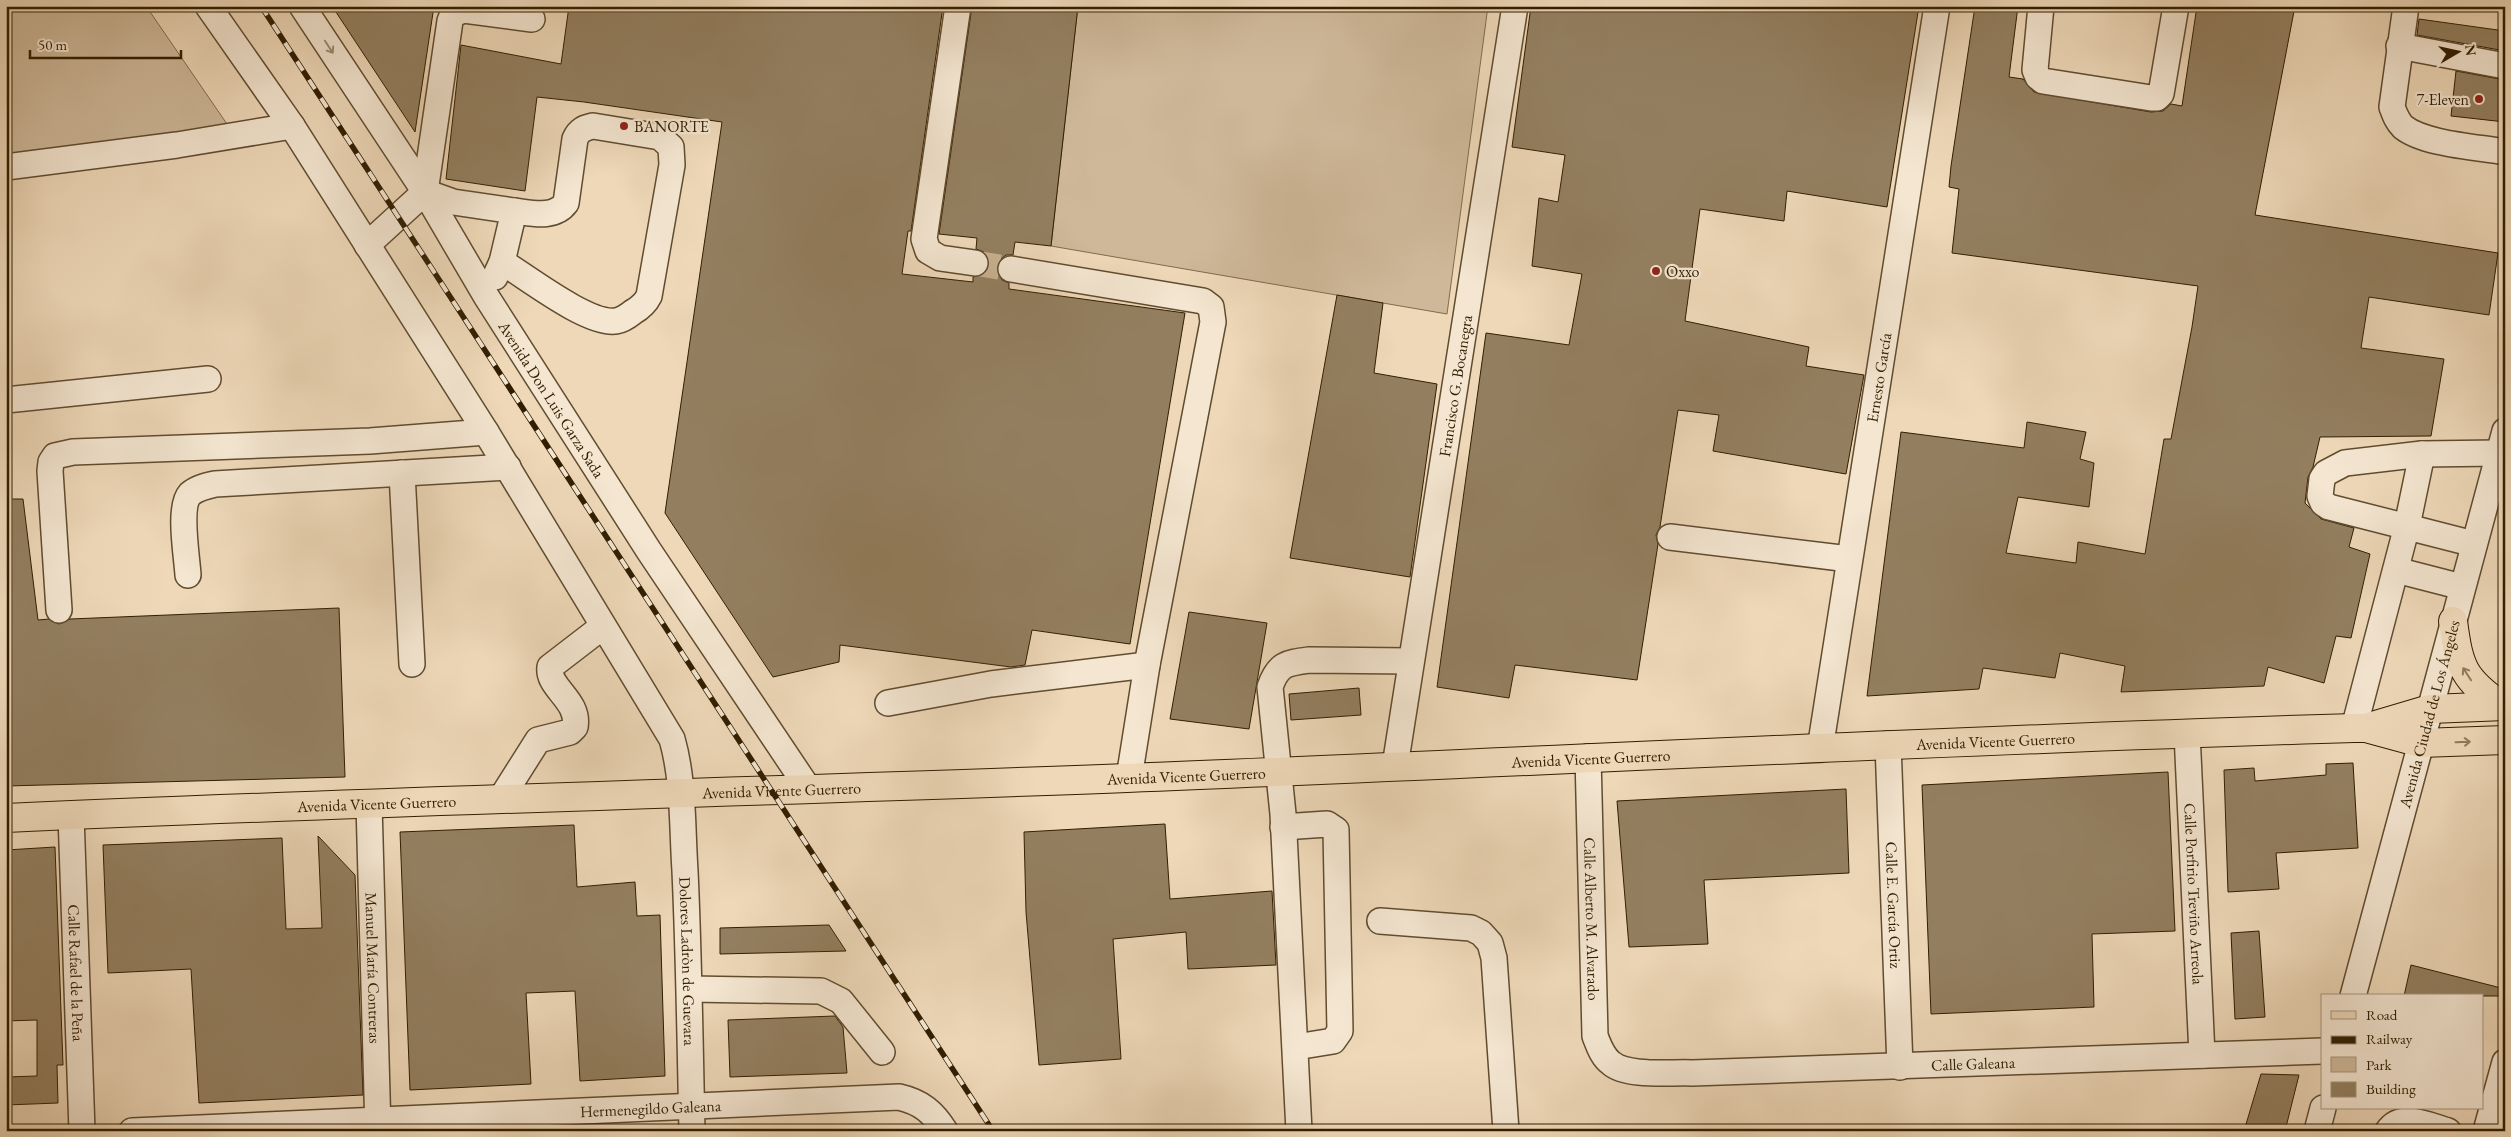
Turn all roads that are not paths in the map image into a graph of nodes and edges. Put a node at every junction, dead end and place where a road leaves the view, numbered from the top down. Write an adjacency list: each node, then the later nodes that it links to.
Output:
1 (208, 6): 12 (street)
2 (302, 6): 15 (street, Avenida Don Luis Garza Sada, one-way to 15)
3 (958, 6): 19 (street)
4 (1515, 6): 39 (street, Francisco G. Bocanegra)
5 (1937, 6): 32 (street, Ernesto García)
6 (2041, 6): 7 (street)
7 (2176, 6)
8 (2406, 6): 10 (street)
9 (532, 19): 15 (street)
10 (2399, 46): 11 (street); 13 (street)
11 (2505, 66)
12 (292, 126): 14 (street); 17 (street)
13 (2505, 152)
14 (6, 167)
15 (425, 192): 16 (street); 17 (street); 21 (street, Avenida Don Luis Garza Sada)
16 (514, 211): 18 (street); 18 (street)
17 (367, 245): 24 (street)
18 (502, 262): 21 (street)
19 (974, 263)
20 (1011, 269): 41 (street)
21 (486, 296): 55 (street, Avenida Don Luis Garza Sada)
22 (208, 378): 23 (street)
23 (6, 400)
24 (486, 432): 27 (street); 36 (street)
25 (2502, 442): 26 (street); 31 (street, Avenida Ciudad de Los Ángeles)
26 (2422, 454): 29 (street); 29 (street)
27 (508, 467): 28 (street); 38 (street)
28 (402, 473): 34 (street); 40 (street)
29 (2407, 526): 31 (street); 33 (street)
30 (1670, 536): 32 (street)
31 (2474, 544): 35 (street, Avenida Ciudad de Los Ángeles)
32 (1849, 559): 50 (street, Ernesto García)
33 (2396, 570): 35 (street); 45 (street)
34 (188, 575)
35 (2462, 587): 37 (street, Avenida Ciudad de Los Ángeles)
36 (59, 610)
37 (2453, 621): 43 (main road, one-way to 37); 44 (street, Avenida Ciudad de Los Ángeles)
38 (602, 627): 56 (street); 57 (street)
39 (1411, 662): 52 (street, Francisco G. Bocanegra); 53 (street)
40 (412, 664)
41 (1146, 665): 42 (street); 54 (street)
42 (888, 703)
43 (2504, 706): 44 (main road, Avenida Vicente Guerrero)
44 (2430, 709): 45 (main road, Avenida Vicente Guerrero); 48 (street, Avenida Ciudad de Los Ángeles)
45 (2360, 728): 46 (main road, Avenida Vicente Guerrero); 48 (main road, Avenida Vicente Guerrero)
46 (2187, 733): 49 (main road, Avenida Vicente Guerrero); 68 (street, Calle Porfirio Treviño Arreola)
47 (2505, 740): 48 (main road, Avenida Vicente Guerrero, one-way to 47)
48 (2421, 743): 64 (street, Avenida Ciudad de Los Ángeles)
49 (1888, 744): 50 (main road, Avenida Vicente Guerrero); 70 (street, Calle E. García Ortiz)
50 (1820, 749): 51 (main road, Avenida Vicente Guerrero)
51 (1588, 757): 52 (main road, Avenida Vicente Guerrero); 71 (street, Calle Alberto M. Alvarado)
52 (1395, 766): 53 (main road, Avenida Vicente Guerrero)
53 (1278, 771): 54 (main road, Avenida Vicente Guerrero); 61 (street)
54 (1129, 778): 55 (main road, Avenida Vicente Guerrero)
55 (808, 788): 56 (main road, Avenida Vicente Guerrero)
56 (681, 792): 57 (main road, Avenida Vicente Guerrero); 63 (street, Dolores Ladròn de Guevara)
57 (500, 800): 58 (main road, Avenida Vicente Guerrero)
58 (369, 804): 59 (main road, Avenida Vicente Guerrero); 74 (street, Manuel María Contreras)
59 (71, 815): 60 (main road, Avenida Vicente Guerrero); 75 (street, Calle Rafael de la Peña)
60 (6, 818)
61 (1283, 827): 65 (street); 65 (street)
62 (1380, 921): 80 (street)
63 (690, 989): 67 (street); 72 (street, Dolores Ladròn de Guevara)
64 (2354, 994)
65 (1296, 1047): 79 (street)
66 (2321, 1051): 68 (street, Calle Galeana)
67 (882, 1052)
68 (2202, 1055): 70 (street, Calle Galeana)
69 (2505, 1062): 84 (street)
70 (1900, 1067): 71 (street, Calle Galeana)
71 (1623, 1069)
72 (691, 1105): 74 (street, Hermenegildo Galeana); 77 (street, Dolores Ladròn de Guevara); 78 (street, Hermenegildo Galeana)
73 (2322, 1110): 81 (street)
74 (378, 1126): 76 (street, Hermenegildo Galeana)
75 (82, 1131)
76 (132, 1131)
77 (692, 1131)
78 (944, 1131)
79 (1299, 1131)
80 (1506, 1131)
81 (2317, 1131)
82 (2388, 1131): 83 (street)
83 (2448, 1131)
84 (2486, 1131)

